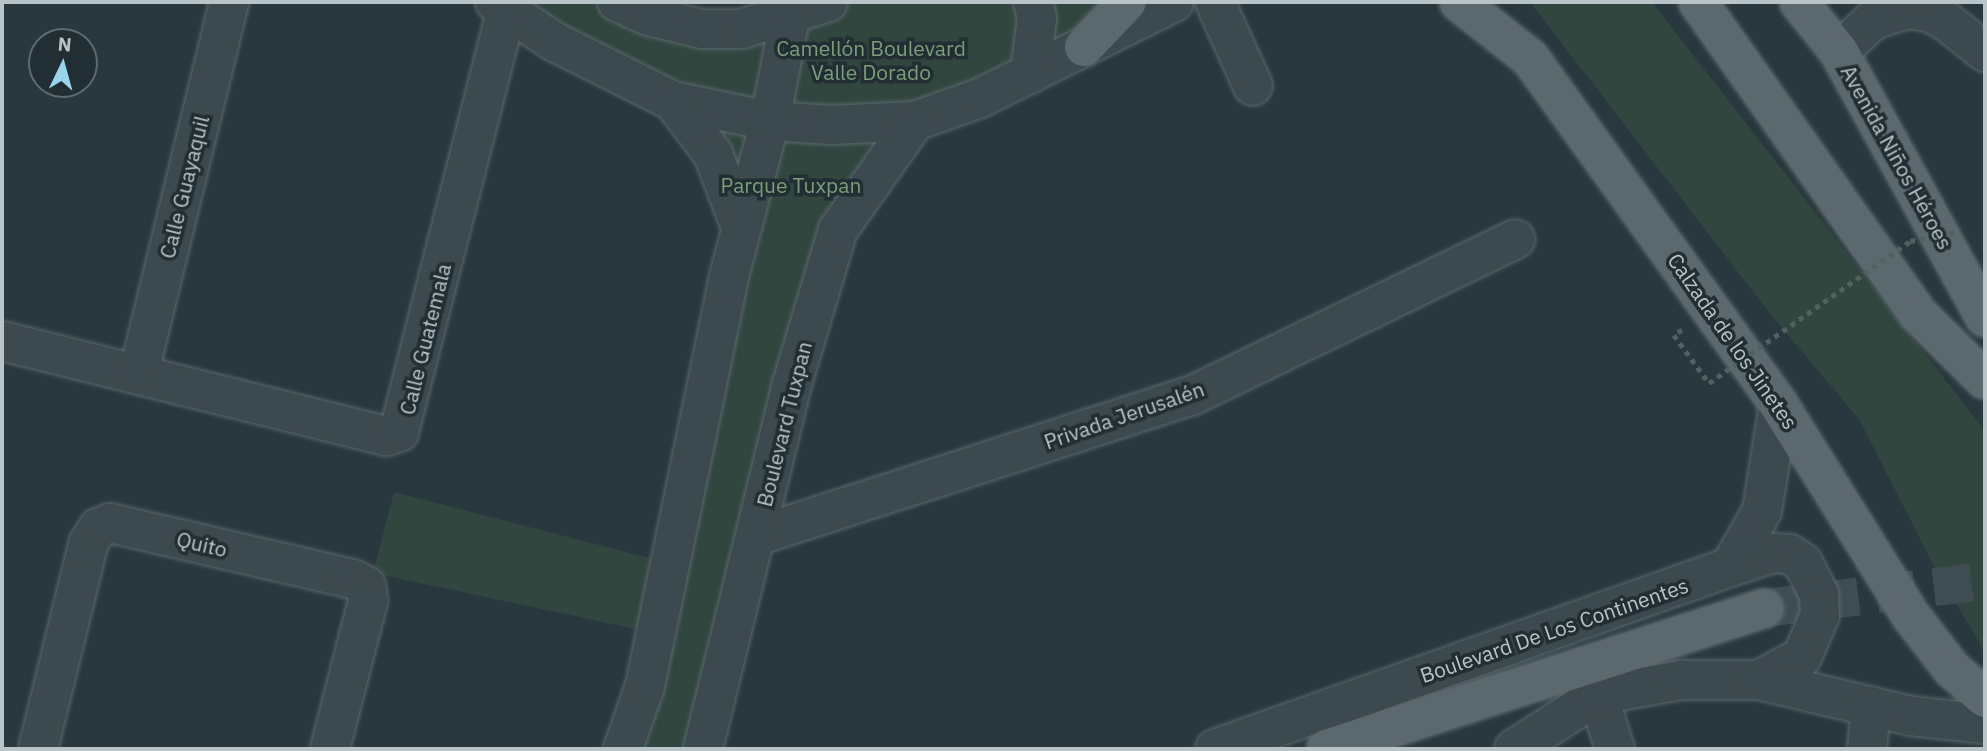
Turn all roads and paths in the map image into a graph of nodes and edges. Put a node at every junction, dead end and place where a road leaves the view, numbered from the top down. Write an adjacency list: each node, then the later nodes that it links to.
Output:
1 (229, 2): 30 (street, Calle Guayaquil)
2 (617, 2): 14 (street)
3 (828, 2): 14 (street)
4 (1033, 2): 19 (street)
5 (1128, 2): 15 (main road)
6 (1174, 2): 15 (street)
7 (1215, 2): 20 (street)
8 (1459, 2): 18 (main road, Calzada de los Jinetes)
9 (1489, 2): 18 (main road)
10 (1698, 2): 31 (main road)
11 (1799, 2): 16 (main road, Avenida Niños Héroes)
12 (501, 7): 21 (street); 30 (street, Calle Guatemala)
13 (1886, 7): 16 (street); 17 (street)
14 (790, 17): 22 (street)
15 (1084, 47): 19 (street)
16 (1839, 52): 27 (main road, Avenida Niños Héroes)
17 (1985, 52)
18 (1530, 58): 32 (main road, Calzada de los Jinetes)
19 (1030, 74): 23 (street)
20 (1253, 86)
21 (673, 101): 22 (street); 24 (street)
22 (770, 121): 23 (street); 24 (street)
23 (915, 121): 33 (street, Boulevard Tuxpan)
24 (740, 225): 43 (street)
25 (1959, 232): 28 (path, bridge)
26 (1515, 239): 33 (street, Privada Jerusalén)
27 (1985, 318)
28 (1674, 335)
29 (2, 341): 30 (street, Calle Guatemala)
30 (139, 372)
31 (1985, 380)
32 (1779, 405): 34 (street); 38 (main road, Calzada de los Jinetes)
33 (756, 536): 44 (street, Boulevard Tuxpan)
34 (1730, 567): 36 (street, Boulevard De Los Continentes); 45 (street, Boulevard De Los Continentes)
35 (1764, 608): 46 (main road)
36 (1759, 680): 37 (street); 39 (street)
37 (1598, 695): 47 (street); 48 (street)
38 (1985, 698)
39 (1871, 706): 40 (street); 49 (street)
40 (1985, 724)
41 (38, 749): 42 (street, Quito)
42 (330, 749)
43 (623, 749)
44 (703, 749)
45 (1215, 749)
46 (1326, 749)
47 (1514, 749)
48 (1615, 749)
49 (1867, 749)

